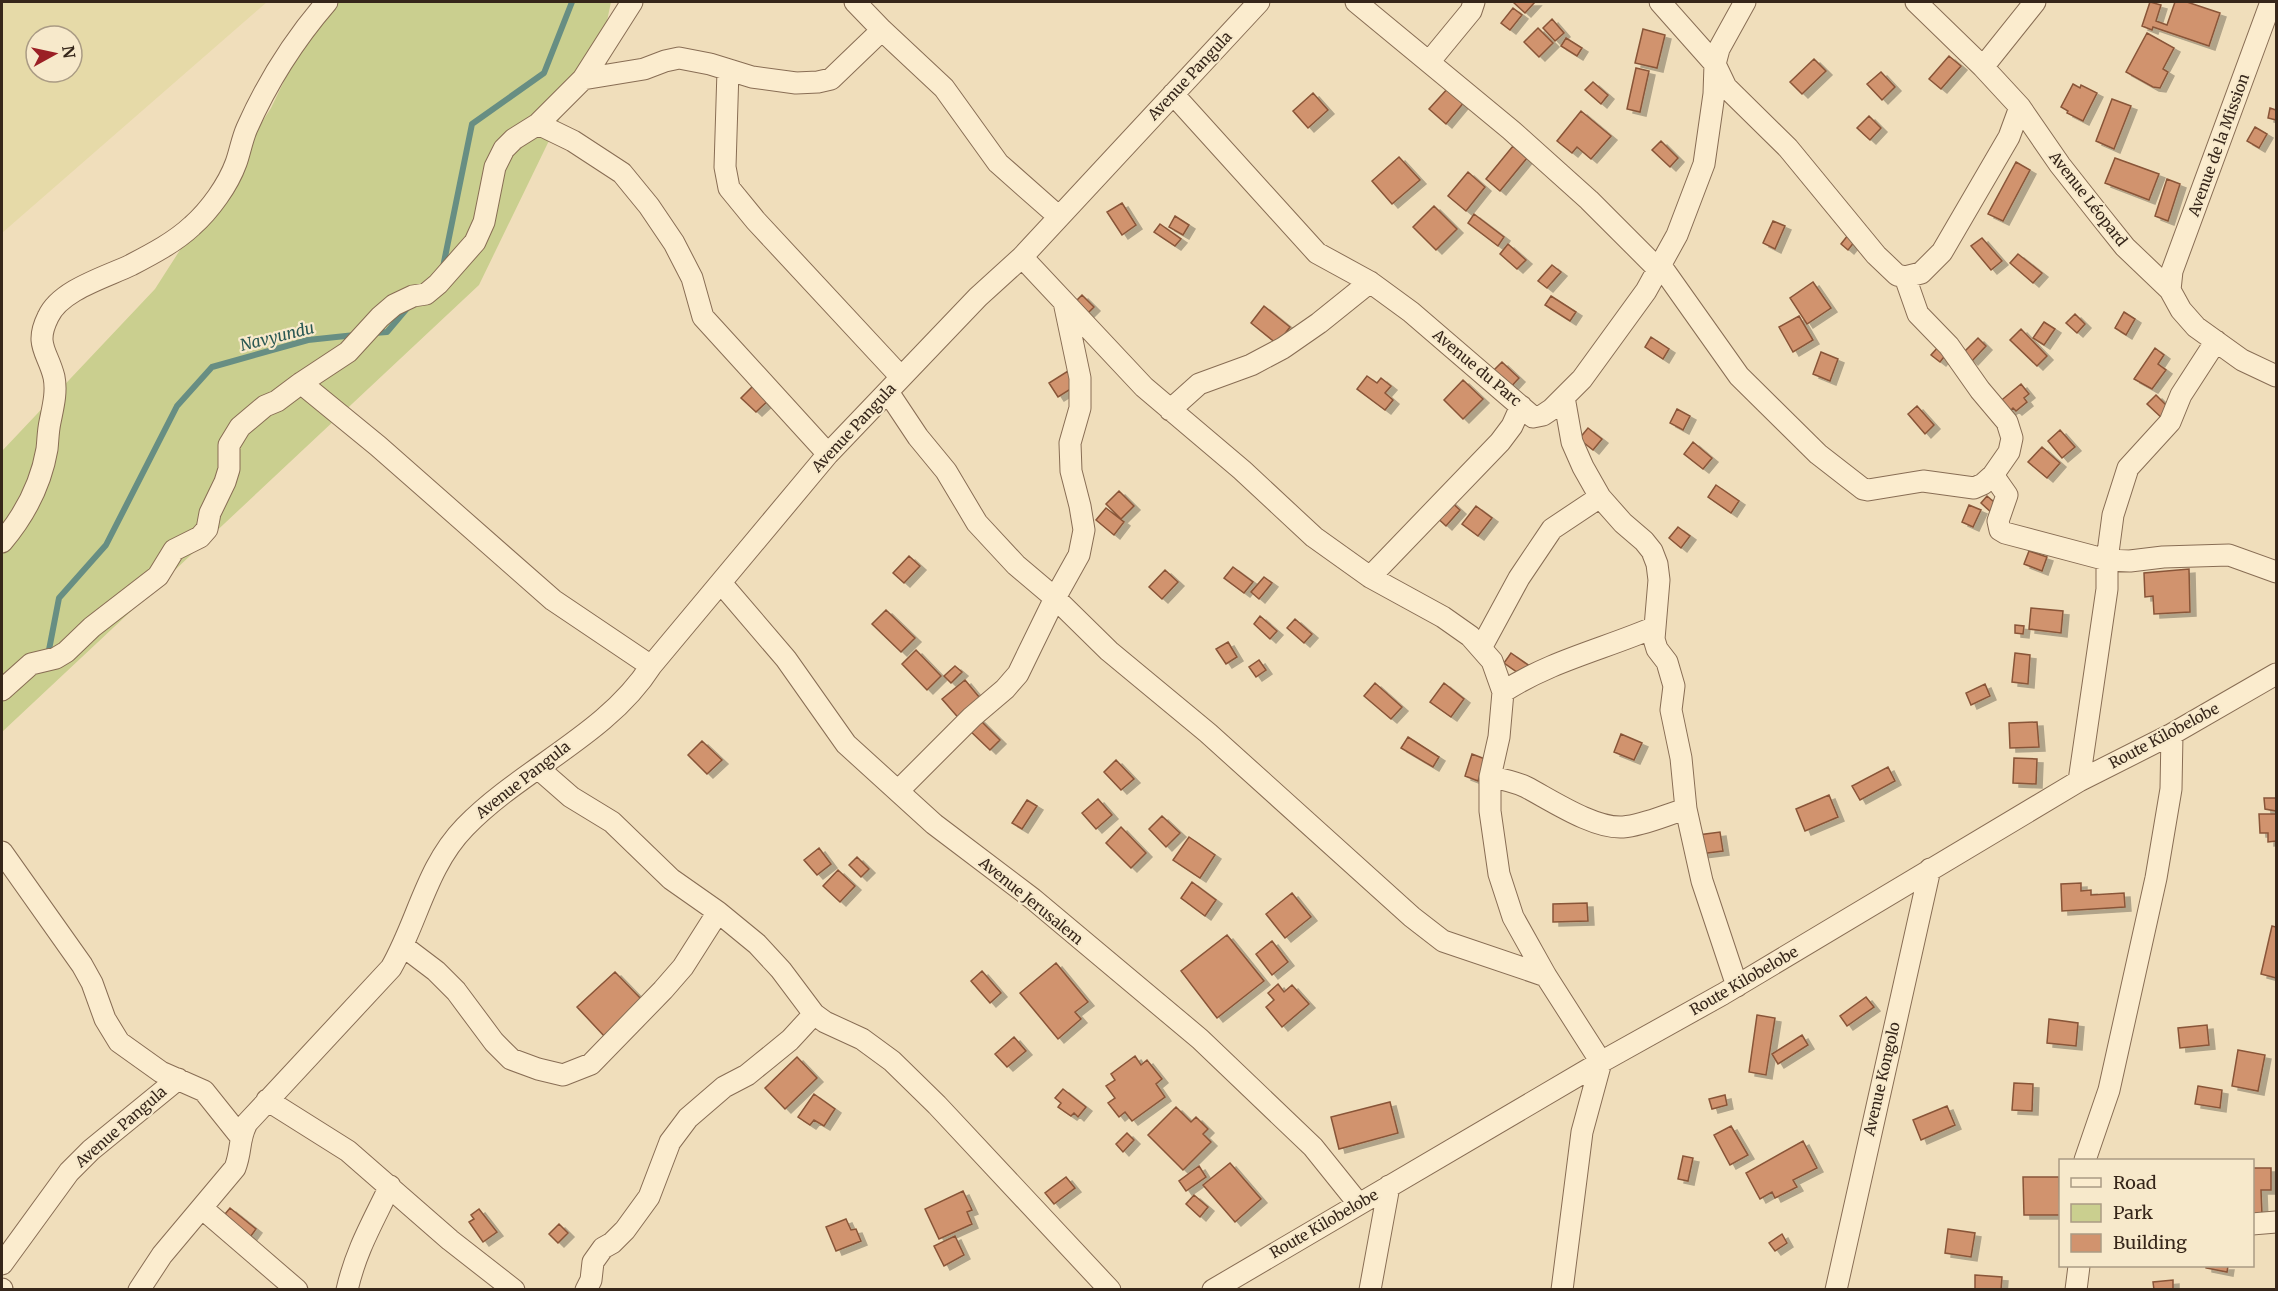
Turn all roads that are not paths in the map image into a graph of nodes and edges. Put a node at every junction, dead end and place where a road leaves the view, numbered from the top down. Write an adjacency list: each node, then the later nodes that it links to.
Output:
1 (327, 2): 38 (street)
2 (632, 2): 17 (street)
3 (855, 2): 12 (street)
4 (1258, 2): 18 (street, Avenue Pangula)
5 (1356, 2): 13 (street)
6 (1474, 2): 13 (street)
7 (1660, 2): 14 (street)
8 (1745, 2): 14 (street, Avenue du Parc)
9 (1916, 2): 15 (street, Avenue Léopard)
10 (2035, 2): 15 (street)
11 (2271, 2): 26 (street, Avenue de la Mission)
12 (882, 30): 16 (street); 21 (street)
13 (1429, 62): 23 (street)
14 (1715, 64): 23 (street, Avenue du Parc); 24 (street)
15 (1983, 67): 19 (street, Avenue Léopard)
16 (728, 70): 17 (street); 31 (street)
17 (583, 79): 20 (street)
18 (1173, 94): 21 (street, Avenue Pangula); 25 (street, Avenue du Parc)
19 (2020, 107): 24 (street); 26 (street, Avenue Léopard)
20 (538, 124): 30 (street); 35 (street)
21 (1058, 216): 22 (street, Avenue Pangula)
22 (1022, 257): 27 (street); 31 (street, Avenue Pangula)
23 (1660, 268): 32 (street, Avenue du Parc); 36 (street)
24 (1905, 277): 36 (street)
25 (1370, 282): 33 (street, Avenue du Parc); 34 (street)
26 (2170, 290): 28 (street, Avenue Léopard)
27 (1064, 302): 34 (street); 43 (street)
28 (2216, 341): 29 (street, Avenue Léopard); 39 (street)
29 (2277, 376)
30 (301, 383): 46 (street); 48 (street)
31 (894, 385): 35 (street, Avenue Pangula); 43 (street)
32 (1564, 396): 33 (street, Avenue du Parc); 37 (street)
33 (1521, 406): 41 (street)
34 (1170, 410): 41 (street)
35 (828, 454): 42 (street, Avenue Pangula)
36 (1993, 475): 39 (street)
37 (1600, 497): 44 (street); 45 (street)
38 (2, 542)
39 (2107, 560): 40 (street); 53 (street)
40 (2277, 572)
41 (1370, 577): 45 (street)
42 (721, 584): 46 (street, Avenue Pangula); 54 (street, Avenue Jerusalem)
43 (1055, 598): 54 (street); 60 (street)
44 (1655, 627): 49 (street); 55 (street)
45 (1480, 648): 49 (street)
46 (651, 666): 51 (street, Avenue Pangula)
47 (2277, 674): 50 (street, Route Kilobelobe)
48 (2, 690)
49 (1503, 692): 52 (street)
50 (2172, 734): 53 (street, Route Kilobelobe); 67 (street)
51 (538, 769): 58 (street); 59 (street, Avenue Pangula)
52 (1490, 777): 55 (street); 60 (street)
53 (2079, 781): 57 (street, Route Kilobelobe)
54 (898, 791): 70 (street, Avenue Jerusalem)
55 (1686, 809): 61 (street)
56 (2, 852): 64 (street)
57 (1930, 869): 61 (street, Route Kilobelobe); 85 (street, Avenue Kongolo)
58 (718, 912): 59 (street); 62 (street)
59 (404, 946): 65 (street, Avenue Pangula)
60 (1546, 976): 63 (street)
61 (1737, 986): 63 (street, Route Kilobelobe)
62 (814, 1014): 80 (street); 81 (street)
63 (1601, 1062): 69 (street, Route Kilobelobe); 84 (street)
64 (178, 1079): 66 (street); 74 (street, Avenue Pangula)
65 (267, 1100): 66 (street, Avenue Pangula); 68 (street)
66 (240, 1136): 71 (street)
67 (2086, 1159)
68 (390, 1186): 78 (street); 79 (street)
69 (1389, 1186): 70 (street, Route Kilobelobe); 83 (street)
70 (1358, 1203): 82 (street, Route Kilobelobe)
71 (202, 1209): 76 (street); 77 (street)
72 (2277, 1222): 73 (street)
73 (2254, 1224)
74 (2, 1264)
75 (2079, 1267): 86 (street)
76 (139, 1290)
77 (297, 1290)
78 (347, 1290)
79 (514, 1290)
80 (586, 1290)
81 (1110, 1290)
82 (1213, 1290)
83 (1370, 1290)
84 (1562, 1290)
85 (1836, 1290)
86 (2076, 1290)

